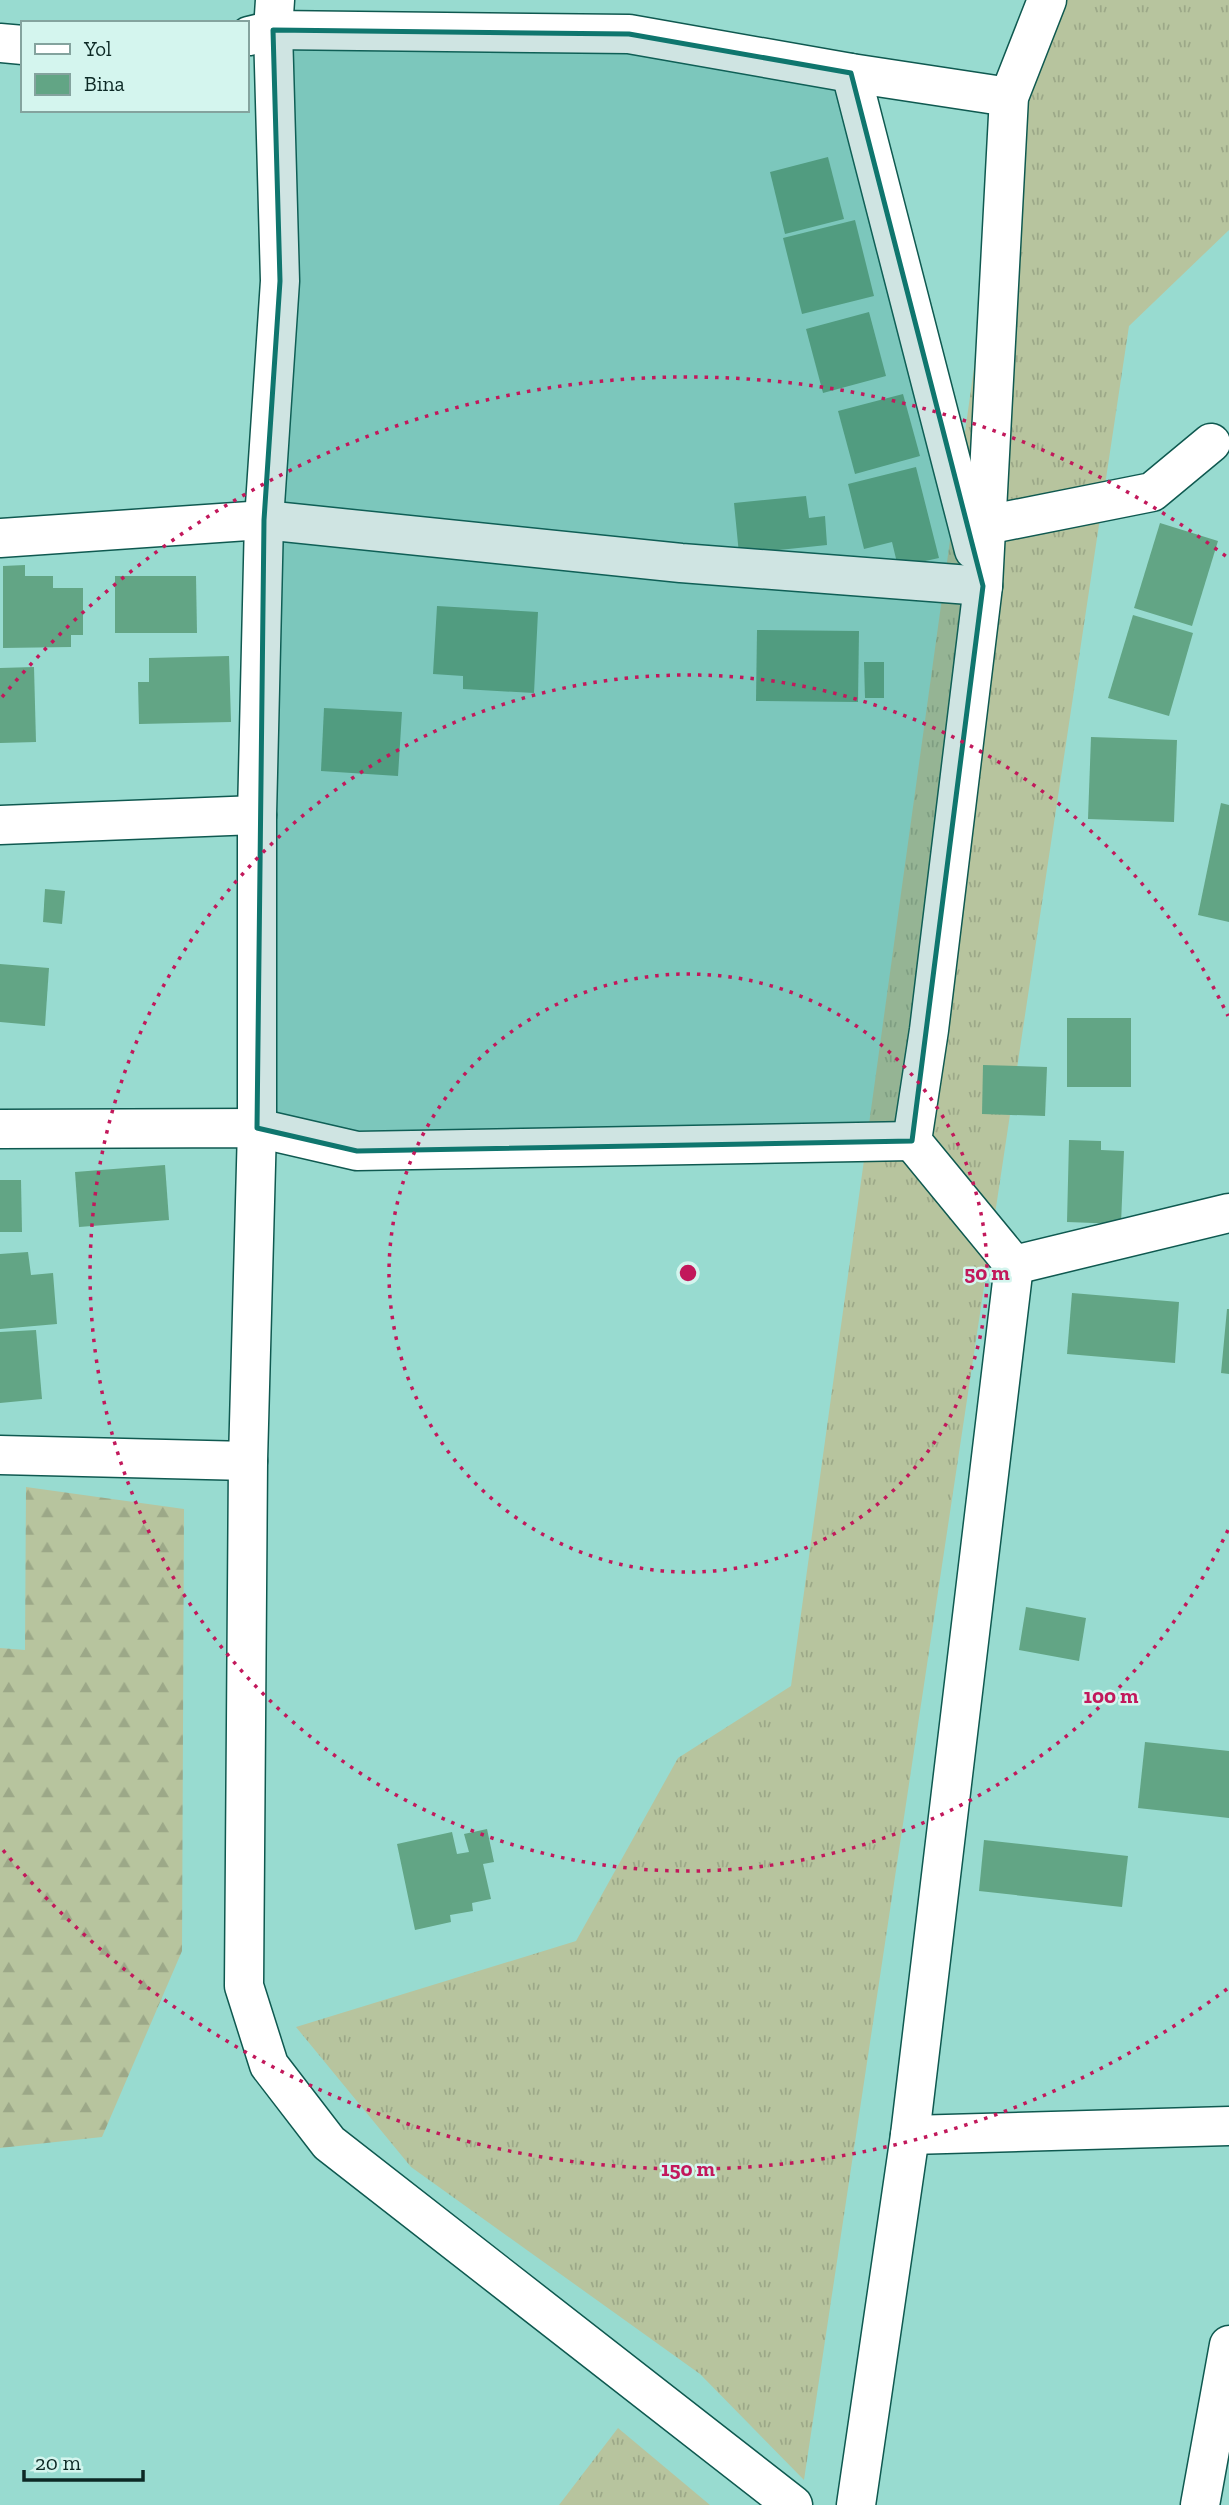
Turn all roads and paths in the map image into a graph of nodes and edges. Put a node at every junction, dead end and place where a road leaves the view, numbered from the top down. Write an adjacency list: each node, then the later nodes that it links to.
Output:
1 (1047, 0): 6 (street)
2 (265, 22): 5 (street); 8 (street)
3 (0, 43): 4 (street)
4 (21, 45)
5 (851, 74): 6 (street); 11 (street)
6 (1009, 97): 9 (street)
7 (1211, 443): 9 (street)
8 (264, 520): 10 (street); 11 (street); 12 (street)
9 (986, 525): 11 (street)
10 (0, 538)
11 (983, 586): 16 (street)
12 (257, 815): 13 (street); 14 (street)
13 (0, 825)
14 (257, 1128): 15 (street); 16 (street); 20 (street)
15 (0, 1129)
16 (912, 1141): 18 (street)
17 (1229, 1213): 18 (street)
18 (1014, 1265): 22 (street)
19 (0, 1455): 20 (street)
20 (248, 1461): 24 (street)
21 (1229, 2126): 22 (street)
22 (910, 2135): 25 (street)
23 (1229, 2345): 26 (street)
24 (793, 2505)
25 (856, 2505)
26 (1200, 2505)

